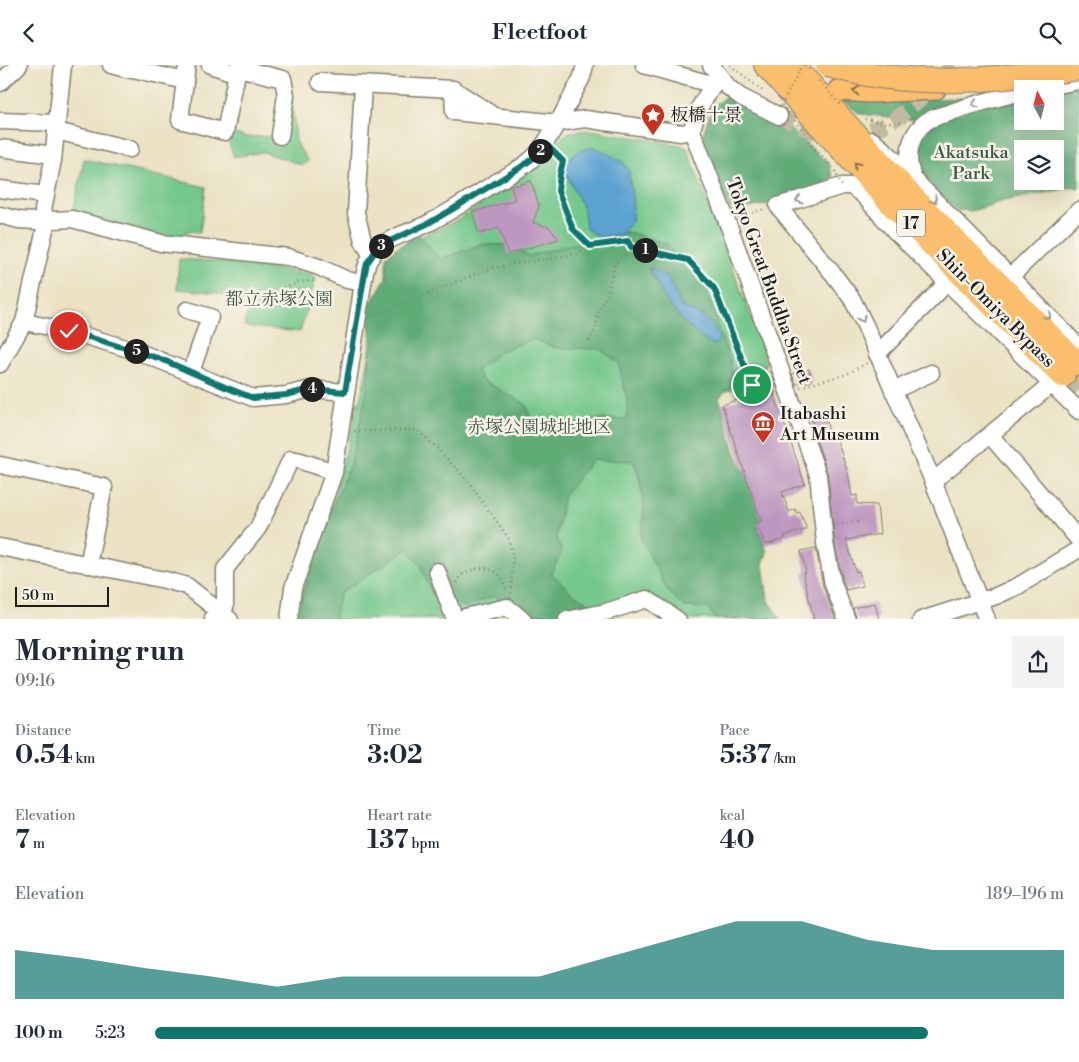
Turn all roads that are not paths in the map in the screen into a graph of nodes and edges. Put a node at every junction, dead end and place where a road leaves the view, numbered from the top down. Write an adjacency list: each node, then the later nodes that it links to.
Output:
1 (19, 65): 15 (street)
2 (63, 65): 24 (street)
3 (111, 65): 11 (street)
4 (210, 65): 8 (street)
5 (585, 65): 23 (street)
6 (644, 65): 12 (street)
7 (766, 65): 33 (highway, Shin-Omiya Bypass / 17, one-way to 7)
8 (238, 69): 11 (street); 26 (street)
9 (1079, 69): 10 (highway, bridge)
10 (812, 70): 20 (highway, Shin-Omiya Bypass / 17)
11 (186, 73)
12 (719, 73): 21 (street); 25 (street)
13 (1079, 73): 20 (main road, one-way to 20)
14 (1079, 81): 17 (street)
15 (0, 83)
16 (320, 83): 18 (street)
17 (1064, 84)
18 (363, 85): 23 (street); 38 (street)
19 (1014, 94): 30 (street, one-way to 30)
20 (837, 103): 30 (street, 17); 46 (highway, Shin-Omiya Bypass / 17)
21 (780, 106)
22 (0, 121): 24 (street)
23 (558, 123): 25 (street); 38 (street)
24 (56, 127): 28 (street); 29 (street)
25 (692, 131): 69 (street, Tokyo Great Buddha Street)
26 (280, 136)
27 (0, 148): 29 (street)
28 (130, 149)
29 (53, 155): 32 (street)
30 (915, 181): 39 (street, 17, one-way to 39)
31 (0, 189): 32 (street)
32 (45, 195): 36 (street)
33 (893, 205): 37 (street, 17); 46 (highway, Shin-Omiya Bypass / 17)
34 (1079, 210): 39 (street)
35 (0, 215): 36 (street)
36 (47, 220): 41 (street); 43 (street)
37 (895, 231): 40 (street, 17); 44 (street, one-way to 44)
38 (372, 255): 41 (street)
39 (1010, 277): 46 (street, 17, one-way to 46)
40 (948, 282): 44 (street); 46 (street, 17)
41 (363, 283): 50 (street)
42 (187, 310): 47 (street)
43 (24, 321): 45 (street); 47 (street)
44 (878, 354): 49 (street)
45 (0, 364)
46 (1067, 367): 51 (street, 17); 52 (street)
47 (191, 372): 50 (street)
48 (931, 373): 49 (street)
49 (893, 391): 55 (street)
50 (345, 392): 54 (street)
51 (1079, 411)
52 (990, 435): 55 (street); 56 (street)
53 (0, 465): 59 (street)
54 (334, 472): 63 (street); 64 (street)
55 (932, 481): 61 (street)
56 (1079, 540)
57 (0, 547): 59 (street)
58 (1079, 549): 61 (street)
59 (88, 565): 63 (street)
60 (436, 571): 65 (street)
61 (980, 602): 70 (street); 71 (street)
62 (513, 612): 66 (street)
63 (221, 617)
64 (289, 619)
65 (455, 619)
66 (460, 619)
67 (567, 619): 68 (street)
68 (678, 619)
69 (847, 619)
70 (921, 619)
71 (987, 619)

